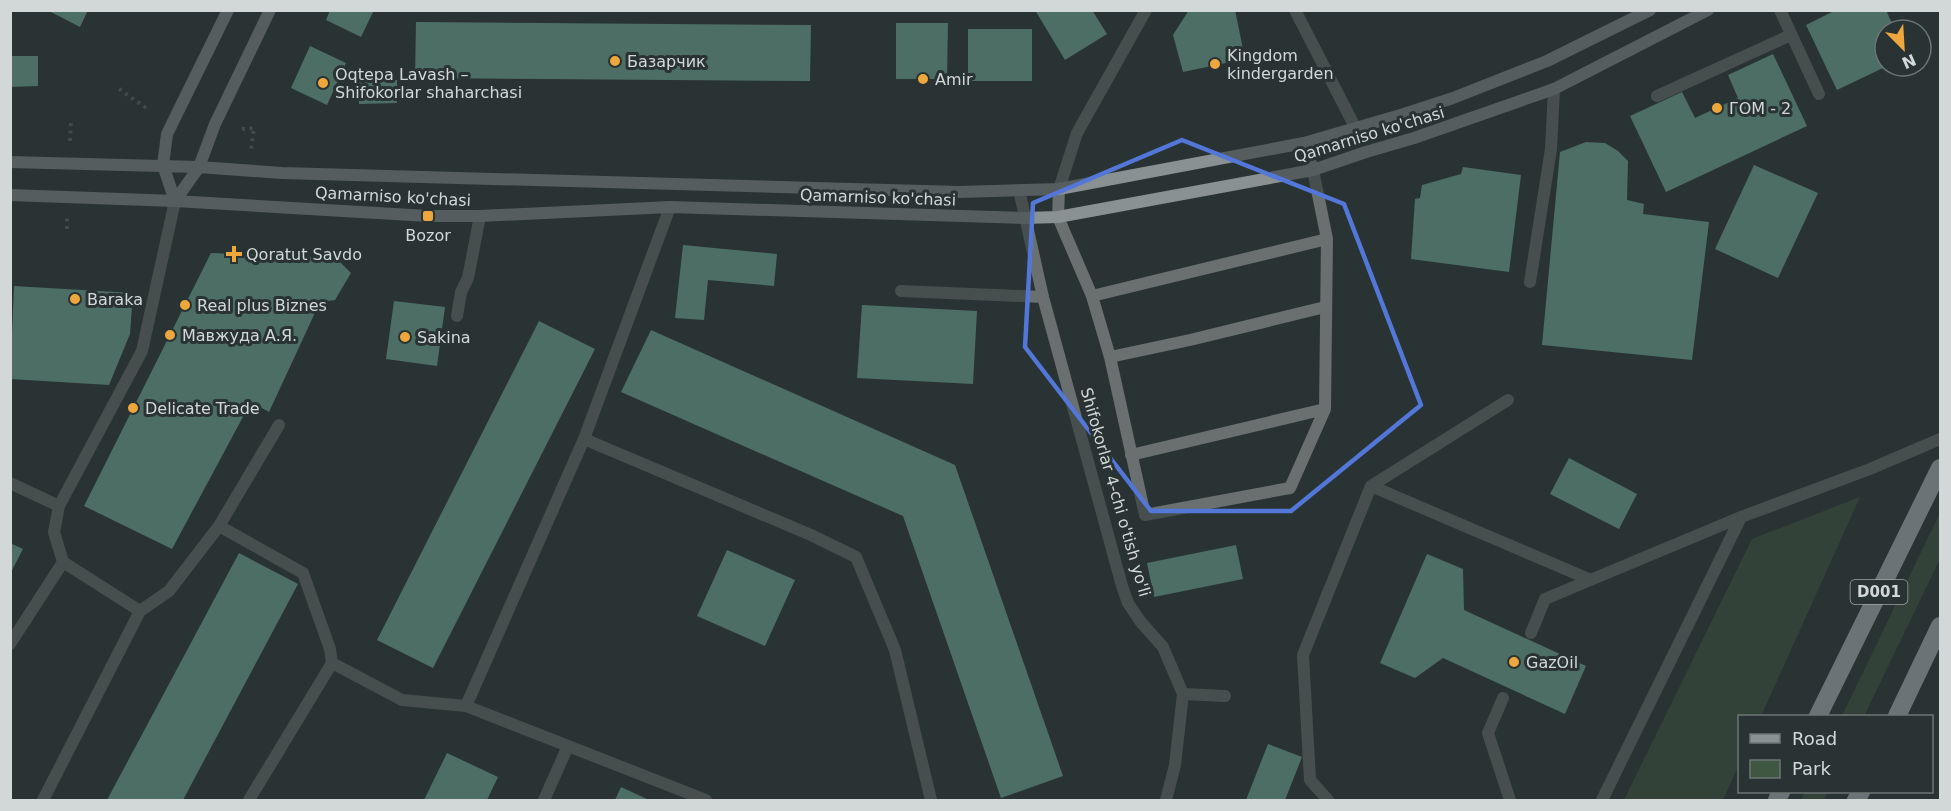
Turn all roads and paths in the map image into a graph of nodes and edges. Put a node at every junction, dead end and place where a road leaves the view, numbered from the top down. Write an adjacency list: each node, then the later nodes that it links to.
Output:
1 (228, 10): 21 (main road)
2 (270, 10): 22 (main road)
3 (1146, 10): 24 (street)
4 (1295, 10): 15 (street)
5 (1650, 10): 15 (main road, Qamarniso ko'chasi)
6 (1708, 10): 10 (main road, Qamarniso ko'chasi)
7 (1780, 10): 8 (street)
8 (1791, 35): 11 (street); 12 (street)
9 (119, 89): 13 (path)
10 (1554, 89): 23 (main road, Qamarniso ko'chasi); 33 (street)
11 (1819, 94)
12 (1657, 96)
13 (149, 110)
14 (71, 121): 18 (path)
15 (1355, 127): 17 (main road, Qamarniso ko'chasi)
16 (242, 129): 19 (path)
17 (1304, 143): 23 (main road); 24 (main road, Qamarniso ko'chasi)
18 (69, 145)
19 (250, 156)
20 (10, 162): 21 (main road, Qamarniso ko'chasi)
21 (163, 165): 22 (main road, Qamarniso ko'chasi); 27 (main road)
22 (199, 167): 25 (main road, Qamarniso ko'chasi); 27 (main road)
23 (1313, 170): 30 (main road, Qamarniso ko'chasi); 32 (street)
24 (1059, 189): 25 (main road, Qamarniso ko'chasi); 30 (street)
25 (1019, 190): 31 (street, Shifokorlar 4-chi o'tish yo'li)
26 (10, 195): 27 (main road, Qamarniso ko'chasi)
27 (176, 201): 29 (main road, Qamarniso ko'chasi); 49 (street)
28 (670, 207): 29 (main road, Qamarniso ko'chasi); 31 (main road, Qamarniso ko'chasi); 43 (street)
29 (480, 216): 38 (street)
30 (1058, 217): 31 (main road, Qamarniso ko'chasi); 35 (street)
31 (1024, 219): 36 (street, Shifokorlar 4-chi o'tish yo'li)
32 (1327, 239): 35 (street); 37 (street)
33 (1530, 282)
34 (901, 291): 36 (street)
35 (1092, 296): 39 (street)
36 (1043, 297): 59 (street, Shifokorlar 4-chi o'tish yo'li)
37 (1325, 307): 39 (street); 41 (street)
38 (457, 316)
39 (1110, 357): 45 (street)
40 (1508, 400): 48 (street)
41 (1325, 409): 45 (street); 45 (street)
42 (279, 425): 51 (street)
43 (584, 439): 62 (street); 70 (street)
44 (1941, 439): 50 (street)
45 (1131, 455)
46 (1941, 468): 63 (highway, D001)
47 (10, 483): 49 (street)
48 (1371, 486): 53 (street); 72 (street)
49 (59, 506): 52 (street)
50 (1741, 517): 53 (street); 74 (street)
51 (219, 526): 54 (street); 58 (street)
52 (63, 562): 54 (street); 57 (street)
53 (1591, 580): 56 (street)
54 (140, 611): 66 (street)
55 (1941, 626): 64 (highway)
56 (1531, 633)
57 (10, 644)
58 (332, 663): 62 (street); 67 (street)
59 (1183, 694): 60 (street); 71 (street, Shifokorlar 4-chi o'tish yo'li)
60 (1224, 696)
61 (1503, 698): 73 (street)
62 (466, 706): 65 (street)
63 (1819, 715)
64 (1898, 715)
65 (568, 746): 68 (street); 69 (street)
66 (44, 801)
67 (249, 801)
68 (544, 801)
69 (706, 801)
70 (931, 801)
71 (1166, 801)
72 (1328, 801)
73 (1510, 801)
74 (1602, 801)

